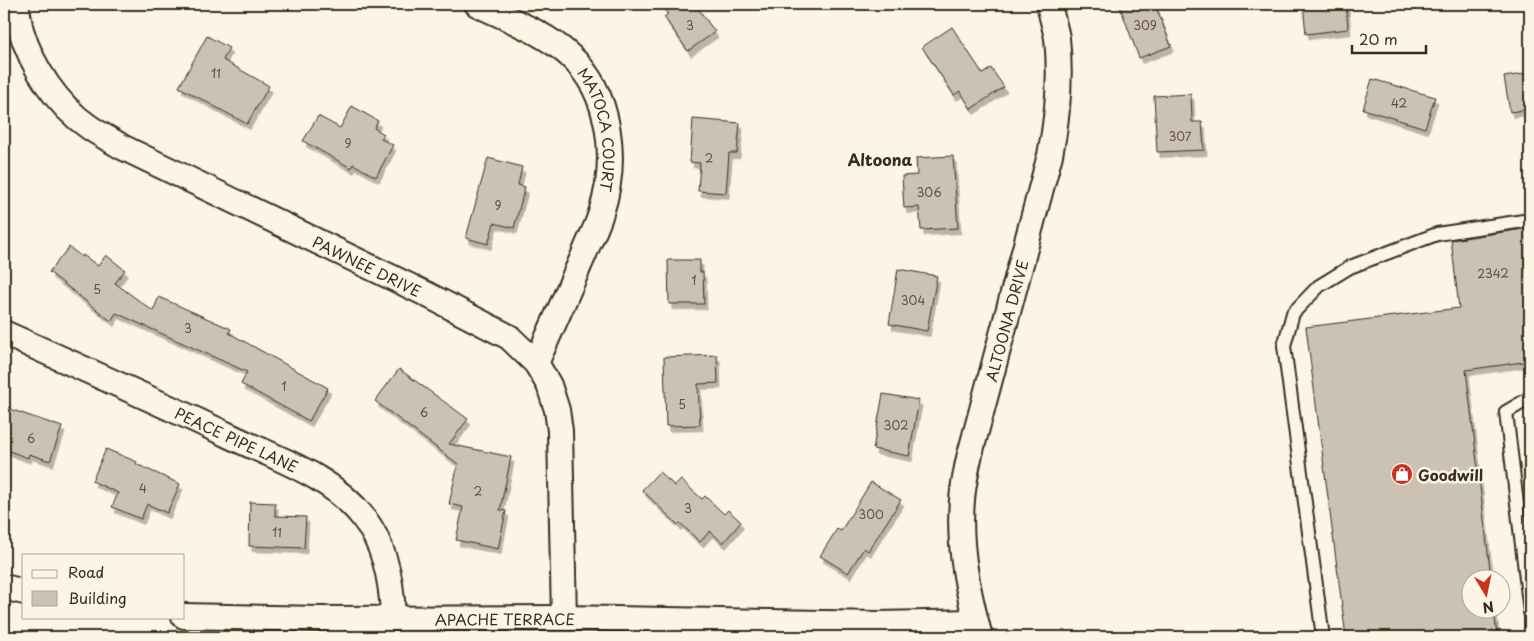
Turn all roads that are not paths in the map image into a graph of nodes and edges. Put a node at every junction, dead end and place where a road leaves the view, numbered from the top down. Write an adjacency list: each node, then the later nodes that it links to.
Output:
1 (16, 4): 6 (street, PAWNEE DRIVE)
2 (477, 4): 6 (street, MATOCA COURT)
3 (1049, 4): 14 (street, ALTOONA DRIVE)
4 (1530, 220): 15 (lane)
5 (4, 333): 12 (street, PEACE PIPE LANE)
6 (536, 363): 13 (street, PAWNEE DRIVE)
7 (1530, 398): 10 (lane)
8 (4, 587): 9 (street)
9 (22, 592)
10 (1530, 612)
11 (185, 616): 12 (street, APACHE TERRACE)
12 (393, 617): 13 (street, APACHE TERRACE)
13 (564, 618): 14 (street, APACHE TERRACE)
14 (978, 629)
15 (1324, 637)

